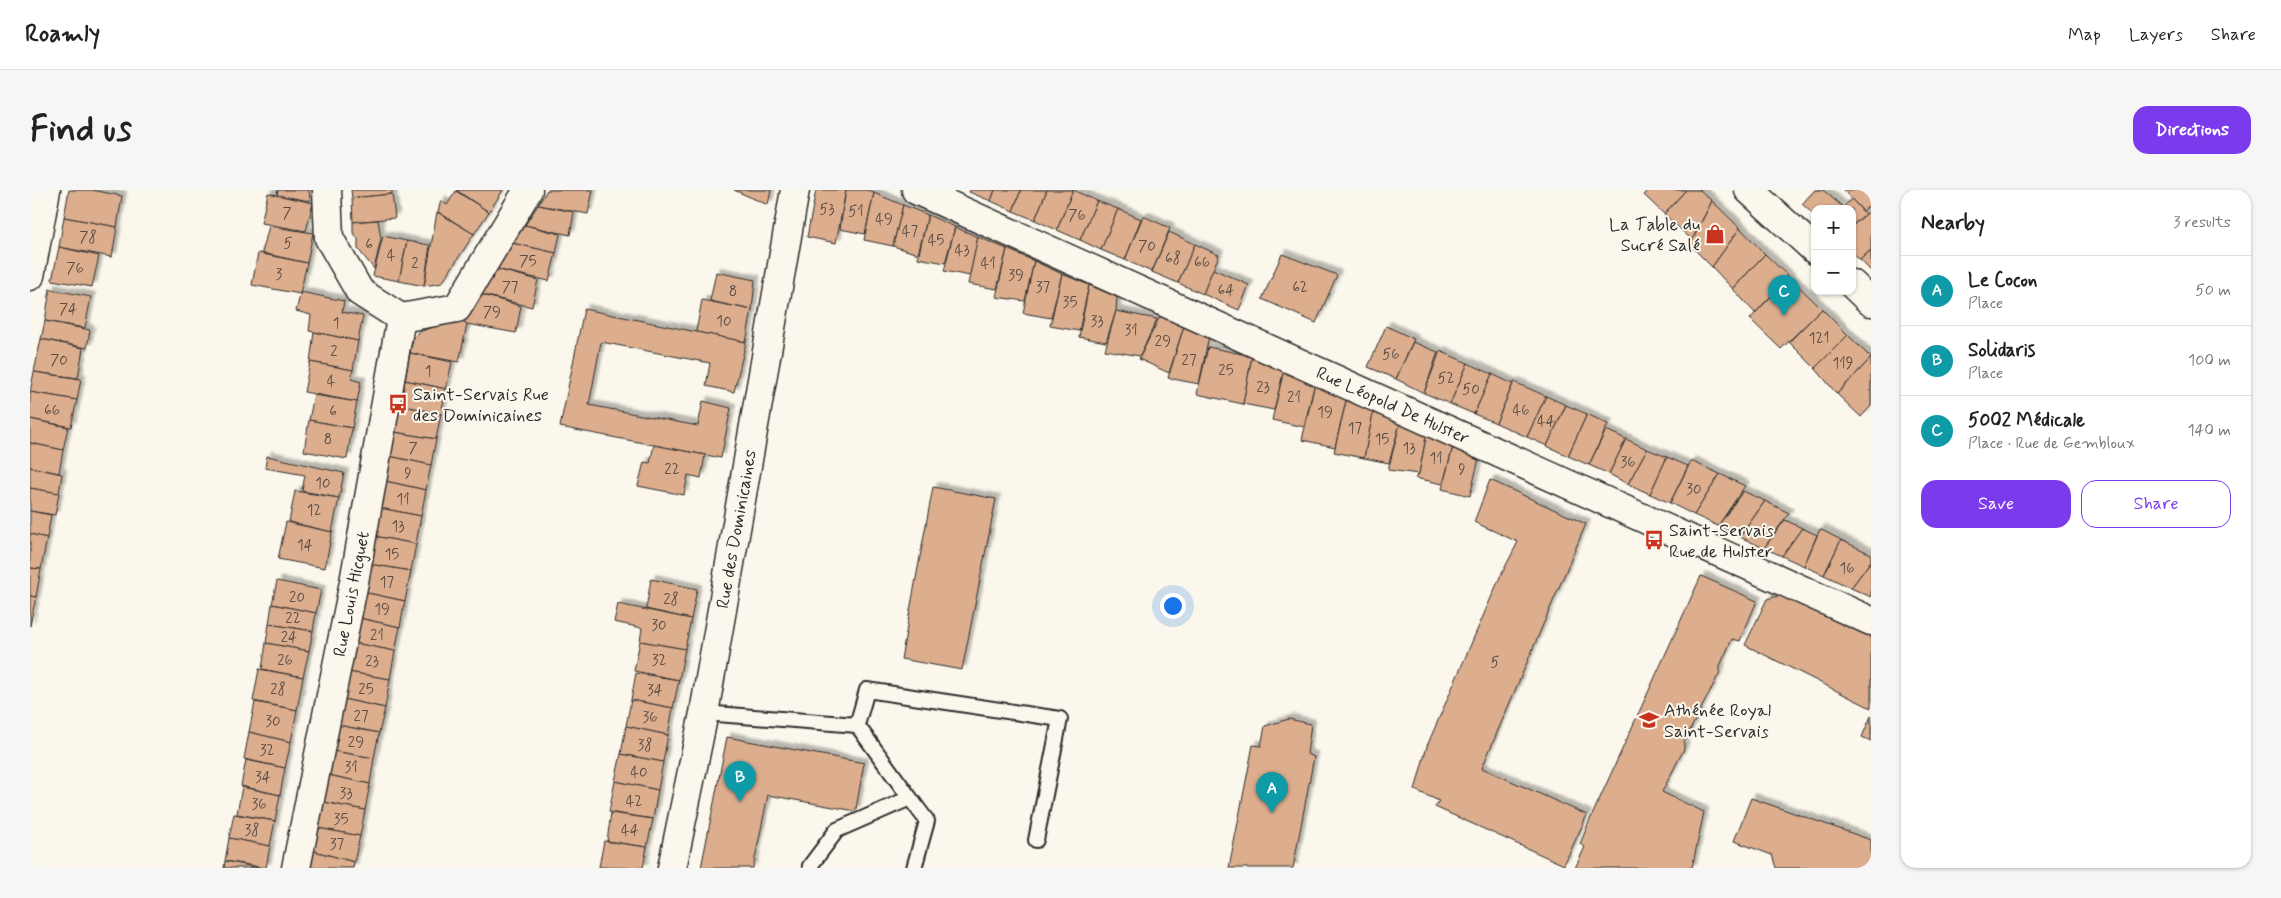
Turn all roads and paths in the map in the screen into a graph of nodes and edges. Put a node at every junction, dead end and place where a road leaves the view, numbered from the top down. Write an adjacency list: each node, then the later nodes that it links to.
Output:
1 (46, 190): 8 (street)
2 (326, 190): 11 (street)
3 (528, 190): 11 (street)
4 (795, 190): 13 (street, Rue des Dominicaines)
5 (916, 190): 12 (street, Rue Léopold De Hulster)
6 (1749, 190): 7 (street)
7 (1811, 246)
8 (30, 276)
9 (1856, 288): 10 (street)
10 (1871, 302)
11 (401, 318): 17 (street, Rue Louis Hicguet)
12 (1871, 621)
13 (704, 713): 14 (lane); 18 (street, Rue des Dominicaines)
14 (857, 725): 15 (lane); 16 (lane)
15 (910, 798): 19 (lane); 20 (lane)
16 (1036, 840)
17 (296, 868)
18 (672, 868)
19 (811, 868)
20 (914, 868)

